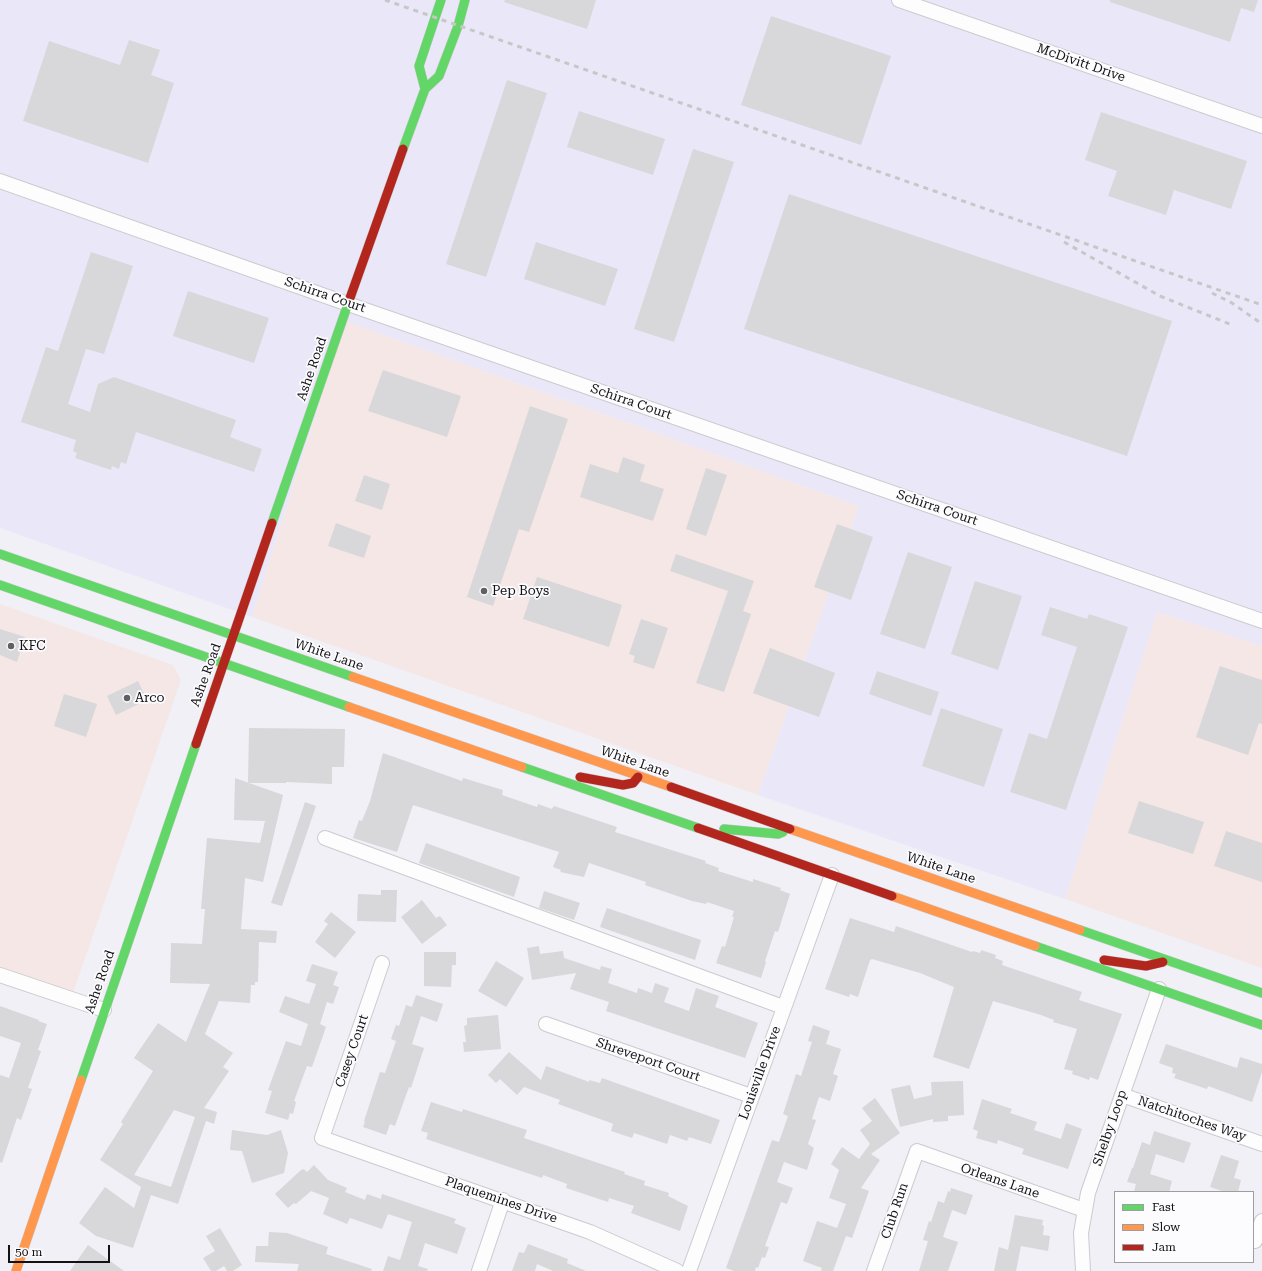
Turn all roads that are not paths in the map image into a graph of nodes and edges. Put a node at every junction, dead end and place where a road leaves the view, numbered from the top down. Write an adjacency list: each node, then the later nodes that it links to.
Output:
1 (441, 0): 4 (main road)
2 (465, 0): 4 (main road, Ashe Road)
3 (899, 0): 5 (street, McDivitt Drive)
4 (425, 89): 7 (main road, Ashe Road)
5 (1262, 126)
6 (0, 181): 7 (street, Schirra Court)
7 (348, 304): 12 (street, Schirra Court); 13 (main road, Ashe Road)
8 (0, 554): 10 (main road, White Lane)
9 (0, 560): 10 (main road)
10 (37, 567): 13 (main road, White Lane)
11 (0, 585): 14 (main road)
12 (1262, 621)
13 (234, 636): 14 (main road, Ashe Road); 16 (main road, White Lane)
14 (223, 663): 15 (main road); 31 (main road, Ashe Road)
15 (518, 766): 16 (main road); 17 (main road)
16 (638, 776): 18 (main road, White Lane)
17 (690, 826): 18 (main road); 21 (main road)
18 (786, 828): 22 (main road, White Lane)
19 (325, 838): 30 (street)
20 (870, 867): 22 (main road)
21 (834, 872): 23 (main road); 30 (street, Louisville Drive)
22 (952, 885): 24 (main road, White Lane)
23 (1060, 954): 24 (main road); 28 (main road)
24 (1168, 961): 29 (main road, White Lane)
25 (382, 963): 36 (street, Casey Court)
26 (0, 975): 31 (street)
27 (1210, 985): 29 (main road)
28 (1165, 986): 33 (main road); 34 (street, Shelby Loop)
29 (1262, 995)
30 (783, 1007): 35 (street, Louisville Drive)
31 (104, 1010): 43 (main road, Ashe Road)
32 (546, 1024): 35 (street, Shreveport Court)
33 (1262, 1025)
34 (1122, 1095): 37 (street, Natchitoches Way); 40 (street, Shelby Loop)
35 (751, 1096): 46 (street, Louisville Drive)
36 (322, 1138): 39 (street, Plaquemines Drive)
37 (1262, 1144)
38 (917, 1151): 40 (street, Orleans Lane); 47 (street, Club Run)
39 (503, 1200): 44 (street); 45 (street, Plaquemines Drive)
40 (1084, 1210): 48 (street, Shelby Loop)
41 (1262, 1222): 42 (street)
42 (1255, 1241)
43 (16, 1271)
44 (479, 1271)
45 (677, 1271)
46 (689, 1271)
47 (874, 1271)
48 (1084, 1271)

